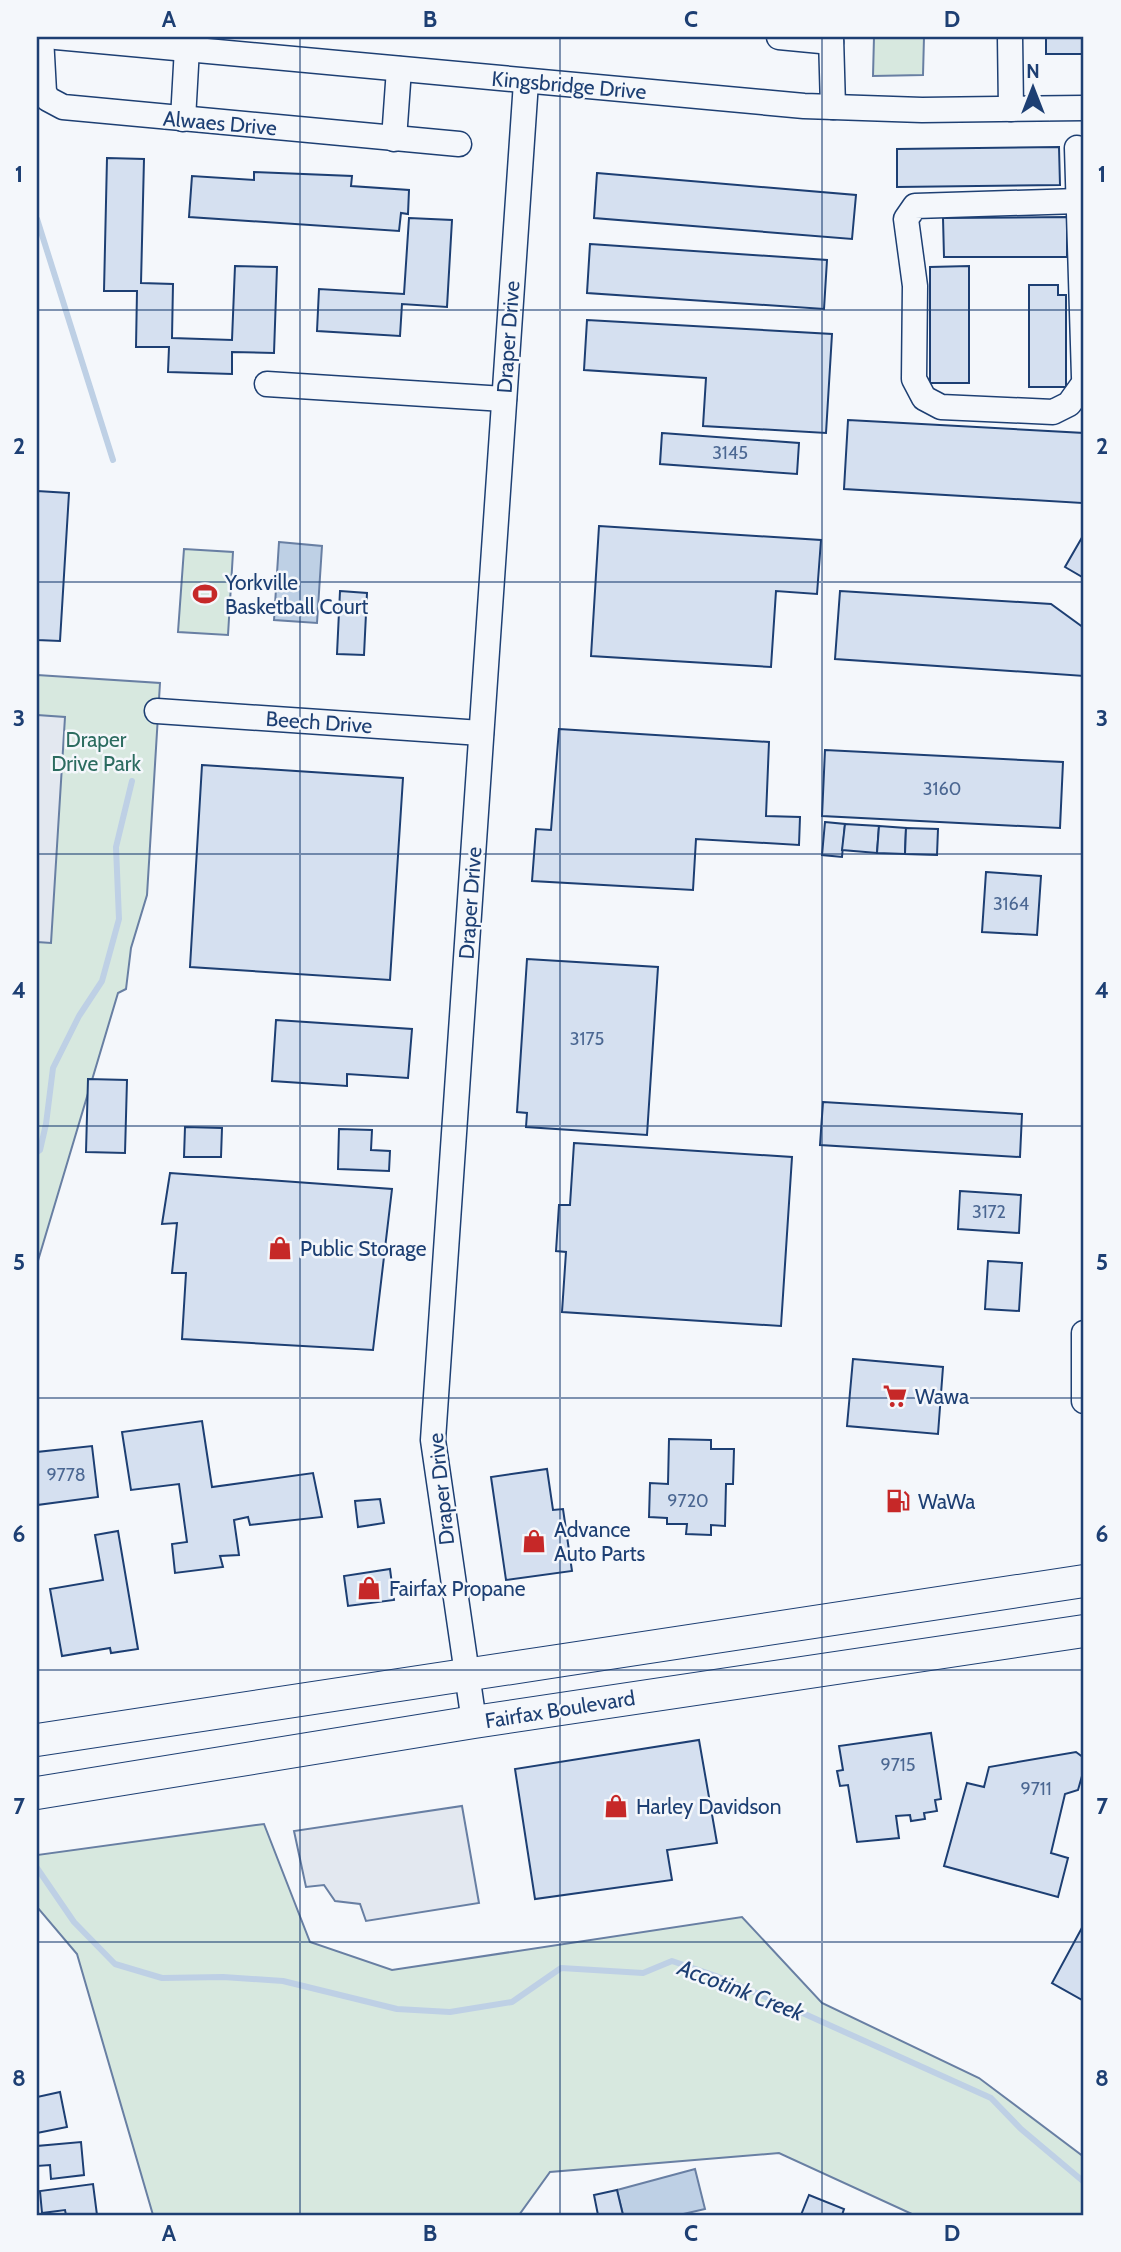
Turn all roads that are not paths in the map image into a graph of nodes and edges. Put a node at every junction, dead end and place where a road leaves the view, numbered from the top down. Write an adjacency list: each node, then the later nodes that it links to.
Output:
1 (40, 37): 12 (street, Alwaes Drive)
2 (70, 37): 6 (street, Kingsbridge Drive)
3 (779, 37): 5 (street)
4 (1010, 37): 11 (street)
5 (831, 39): 9 (street)
6 (187, 48): 7 (street, Kingsbridge Drive); 12 (street)
7 (398, 69): 8 (street, Kingsbridge Drive); 13 (street)
8 (526, 82): 9 (street, Kingsbridge Drive); 21 (street, Draper Drive)
9 (833, 107): 11 (street, Kingsbridge Drive)
10 (1084, 108): 11 (street, Kingsbridge Drive)
11 (1011, 109)
12 (183, 119): 13 (street, Alwaes Drive)
13 (394, 139): 14 (street, Alwaes Drive)
14 (459, 144)
15 (1077, 148): 16 (street)
16 (1079, 201): 17 (street); 19 (street)
17 (1083, 275): 18 (street)
18 (1084, 377)
19 (1084, 383)
20 (267, 384): 21 (street)
21 (504, 399): 23 (street, Draper Drive)
22 (156, 711): 23 (street, Beech Drive)
23 (481, 733): 28 (street, Draper Drive)
24 (1084, 1332): 25 (street)
25 (1084, 1401)
26 (1084, 1581): 28 (main road)
27 (1084, 1631): 29 (main road, Fairfax Boulevard)
28 (466, 1677): 29 (street, Draper Drive); 30 (main road)
29 (474, 1722): 31 (main road, Fairfax Boulevard)
30 (37, 1740)
31 (37, 1793)

